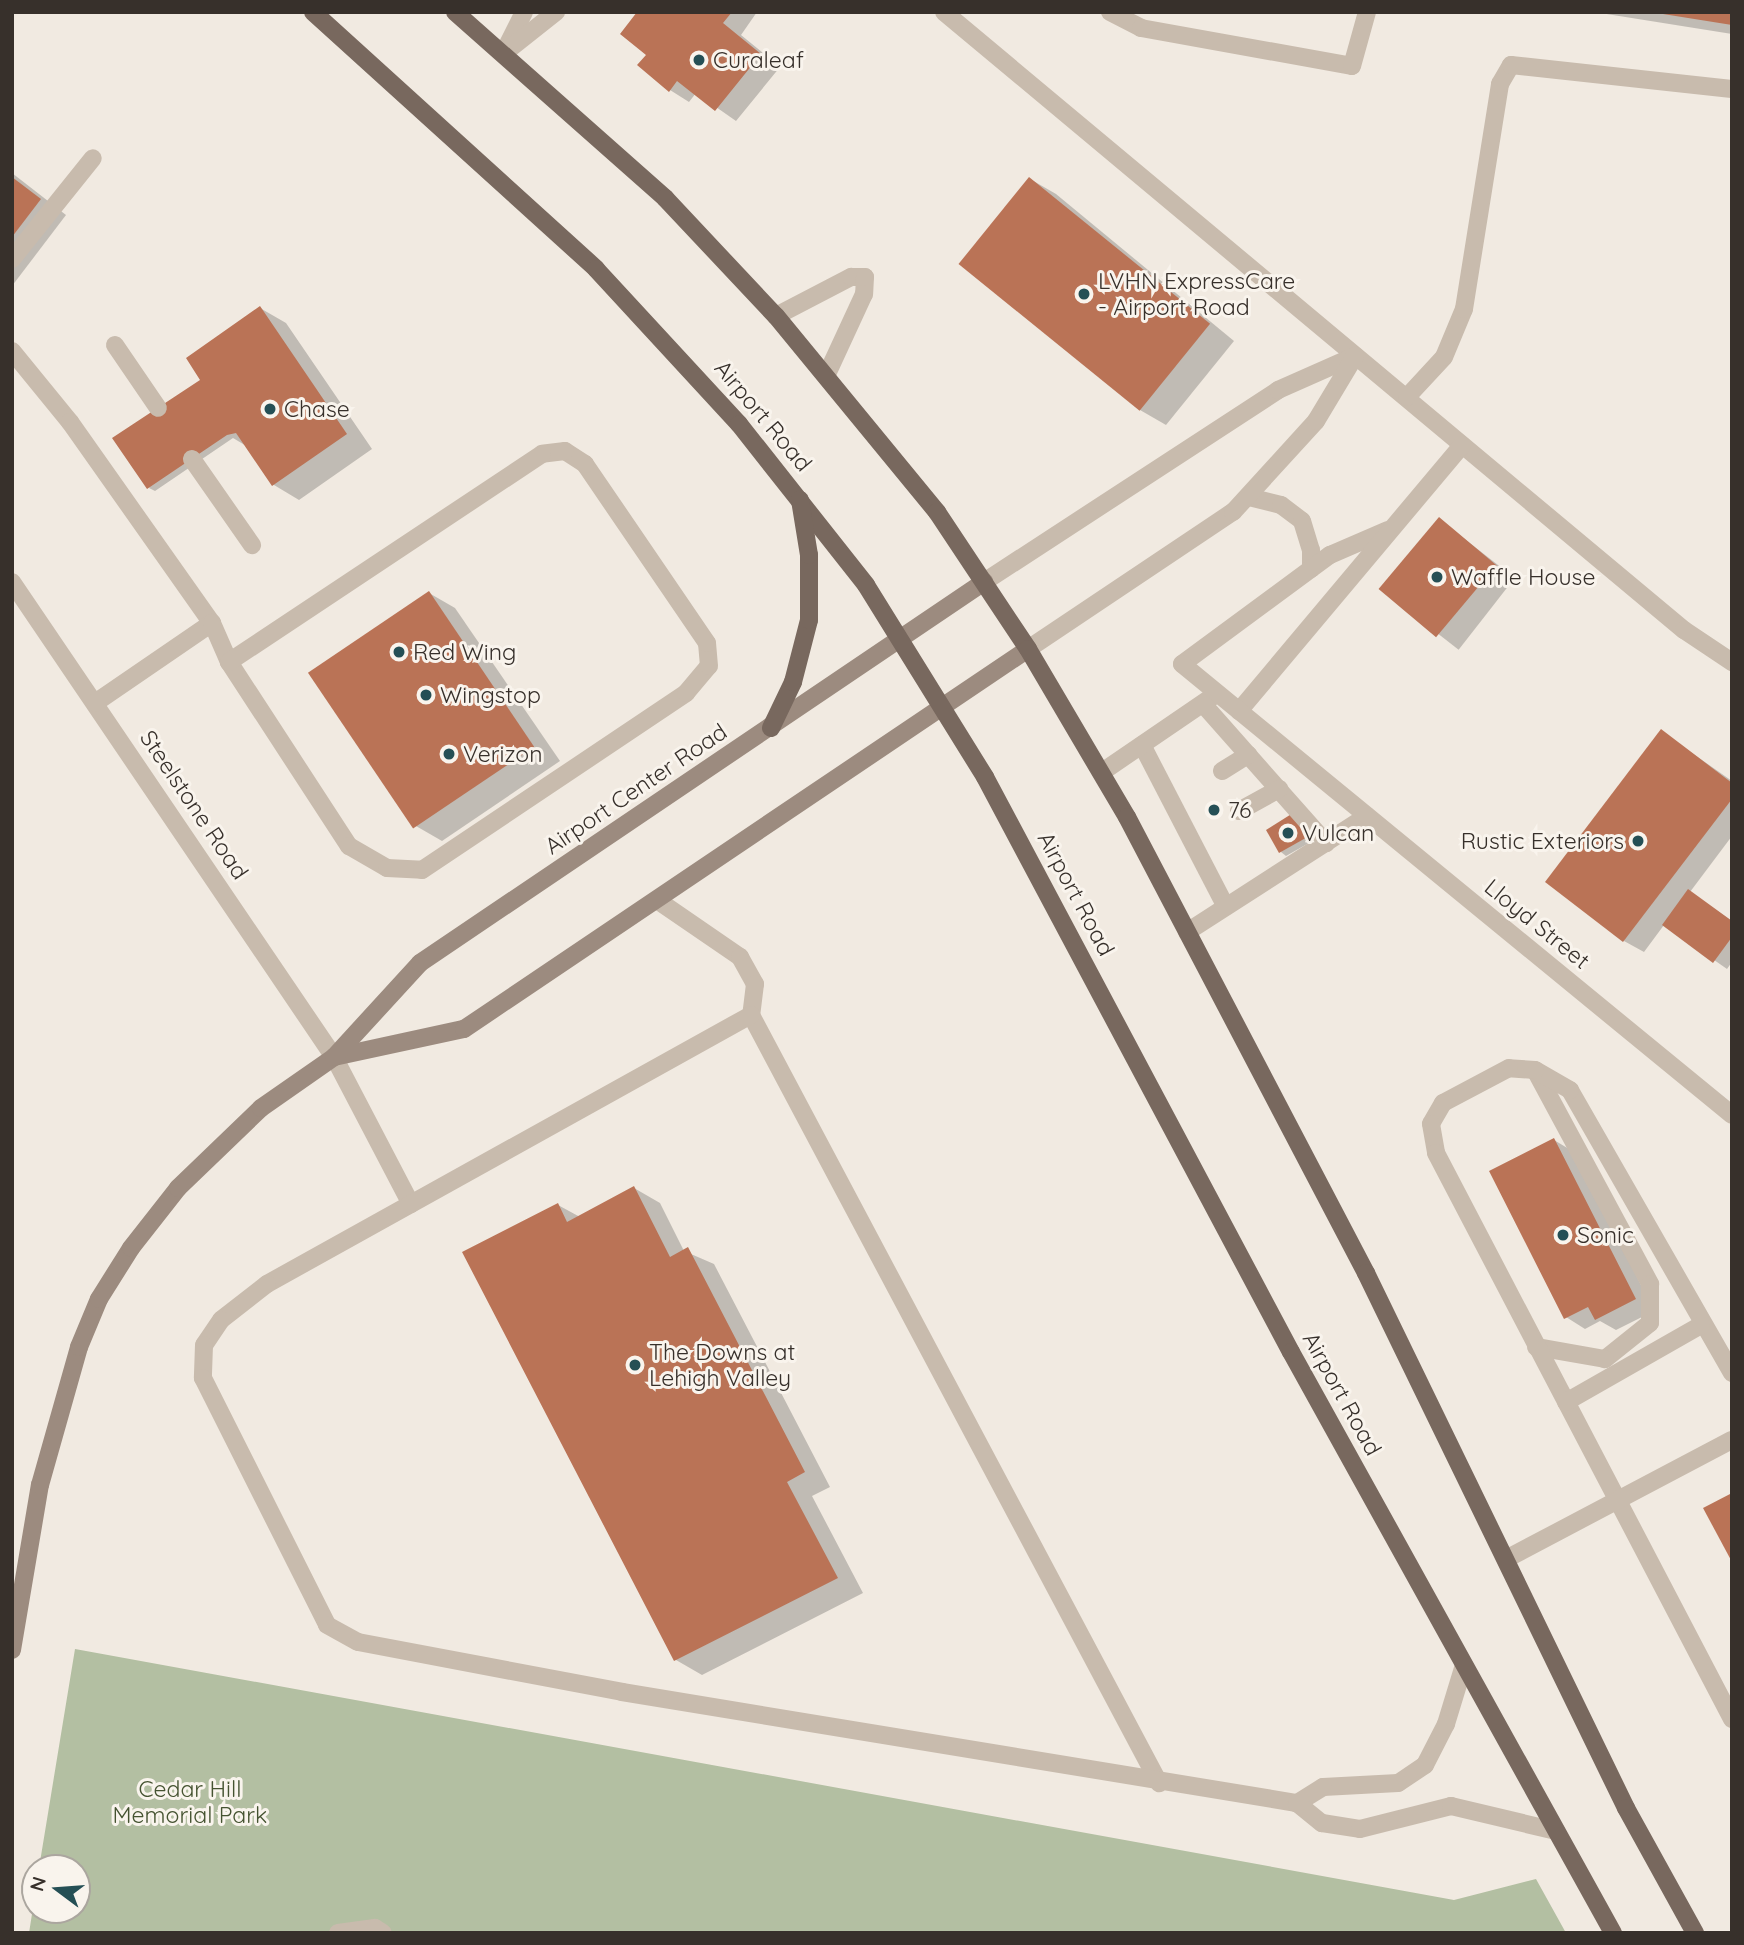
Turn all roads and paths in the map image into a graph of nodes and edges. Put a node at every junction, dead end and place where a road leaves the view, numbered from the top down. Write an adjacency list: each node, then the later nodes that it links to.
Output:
1 (313, 12): 21 (main road, Airport Road)
2 (455, 12): 8 (main road)
3 (524, 12): 8 (street)
4 (556, 12): 8 (street)
5 (943, 12): 15 (street)
6 (1110, 12): 7 (street)
7 (1367, 12)
8 (503, 54): 12 (main road)
9 (1732, 89): 17 (street)
10 (93, 158): 11 (street)
11 (12, 259)
12 (776, 316): 16 (main road); 16 (street)
13 (115, 345): 18 (street)
14 (12, 351): 28 (street)
15 (1355, 356): 17 (street); 22 (street); 27 (street)
16 (827, 374): 27 (main road)
17 (1407, 397): 19 (street)
18 (158, 408)
19 (1462, 445): 23 (street); 32 (street)
20 (192, 459): 24 (street)
21 (799, 497): 29 (main road, Airport Road); 37 (main road)
22 (1249, 497): 25 (street); 30 (street)
23 (1388, 530): 25 (street); 36 (street)
24 (252, 545)
25 (1311, 569): 33 (street, Lloyd Street)
26 (12, 582): 34 (street, Steelstone Road)
27 (984, 582): 29 (street, Airport Center Road); 30 (main road)
28 (212, 623): 31 (street); 34 (street)
29 (901, 641): 35 (main road, Airport Road); 37 (street, Airport Center Road)
30 (1028, 649): 35 (street, Airport Center Road); 41 (main road)
31 (229, 662): 31 (street)
32 (1732, 662)
33 (1210, 699): 36 (street, Lloyd Street); 38 (street); 39 (street)
34 (95, 703): 50 (street, Steelstone Road)
35 (943, 709): 46 (street, Airport Center Road); 62 (main road, Airport Road)
36 (1239, 711): 44 (street, Lloyd Street)
37 (771, 728): 50 (street, Airport Center Road)
38 (1142, 745): 41 (street); 47 (street)
39 (1248, 755): 40 (street); 42 (street)
40 (1222, 771)
41 (1102, 772): 48 (main road)
42 (1279, 789): 43 (street); 45 (street)
43 (1239, 811)
44 (1367, 816): 45 (street); 52 (street, Lloyd Street)
45 (1326, 843): 47 (street)
46 (657, 900): 49 (street); 50 (street, Airport Center Road)
47 (1226, 907): 48 (street)
48 (1187, 932): 60 (main road)
49 (751, 1015): 53 (street); 64 (street)
50 (334, 1057): 53 (street, Steelstone Road); 61 (street, Airport Center Road)
51 (1535, 1070): 54 (street); 55 (street); 55 (street)
52 (1732, 1115)
53 (411, 1204): 64 (street)
54 (1701, 1325): 56 (street); 57 (street)
55 (1536, 1347): 57 (street)
56 (1732, 1373)
57 (1566, 1402): 59 (street)
58 (1732, 1440): 59 (street)
59 (1617, 1500): 60 (street); 63 (street)
60 (1506, 1559): 70 (main road)
61 (12, 1650)
62 (1464, 1665): 65 (street); 66 (main road, Airport Road)
63 (1732, 1719)
64 (1158, 1783): 65 (street)
65 (1297, 1803): 66 (street)
66 (1556, 1831): 69 (main road, Airport Road)
67 (338, 1933): 68 (street)
68 (383, 1933)
69 (1613, 1933)
70 (1695, 1933)

